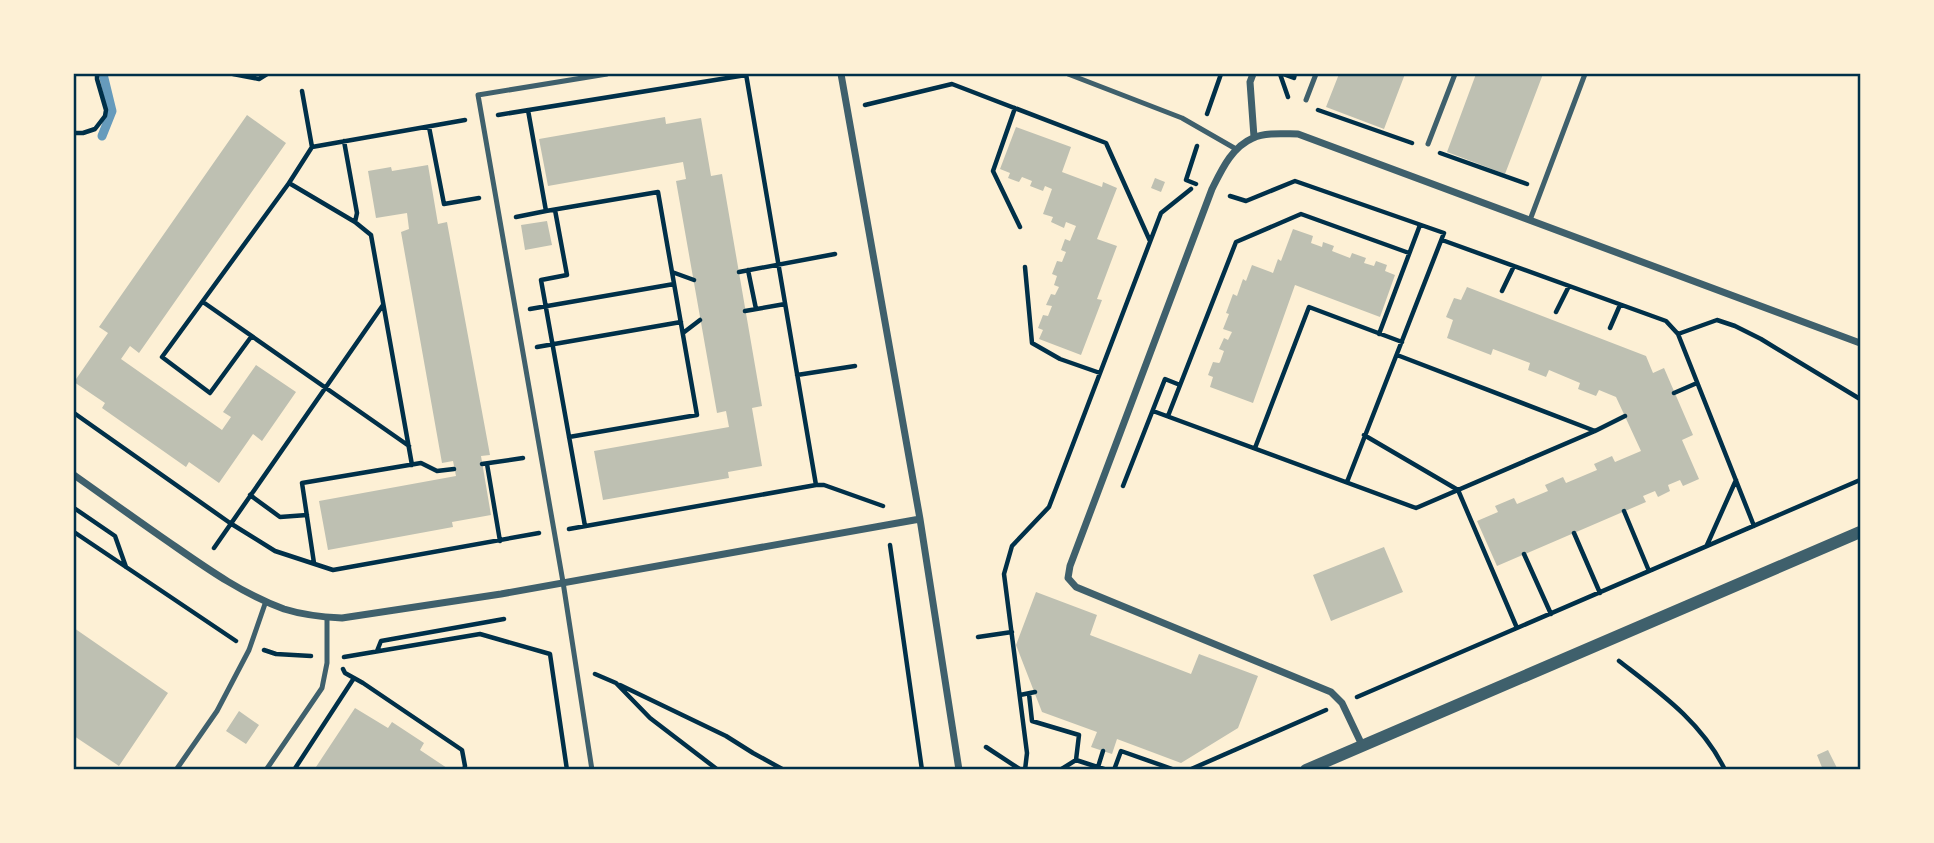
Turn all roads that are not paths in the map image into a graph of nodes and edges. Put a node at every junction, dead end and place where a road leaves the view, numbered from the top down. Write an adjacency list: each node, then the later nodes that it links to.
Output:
1 (607, 74): 17 (lane)
2 (841, 74): 15 (street)
3 (1068, 74): 11 (lane)
4 (1253, 74): 9 (street)
5 (1316, 74): 8 (lane)
6 (1455, 74): 10 (lane)
7 (1585, 74): 12 (lane)
8 (1306, 100)
9 (1254, 137): 11 (street); 12 (street)
10 (1430, 147)
11 (1236, 149): 20 (street)
12 (1530, 220): 13 (street)
13 (1860, 343)
14 (74, 475): 18 (street)
15 (920, 519): 17 (street); 24 (street)
16 (1860, 532): 20 (street)
17 (563, 582): 19 (street); 23 (lane)
18 (266, 601): 19 (street); 21 (lane)
19 (327, 617): 22 (lane)
20 (1363, 745): 25 (street)
21 (176, 769)
22 (266, 769)
23 (592, 769)
24 (959, 769)
25 (1306, 769)

